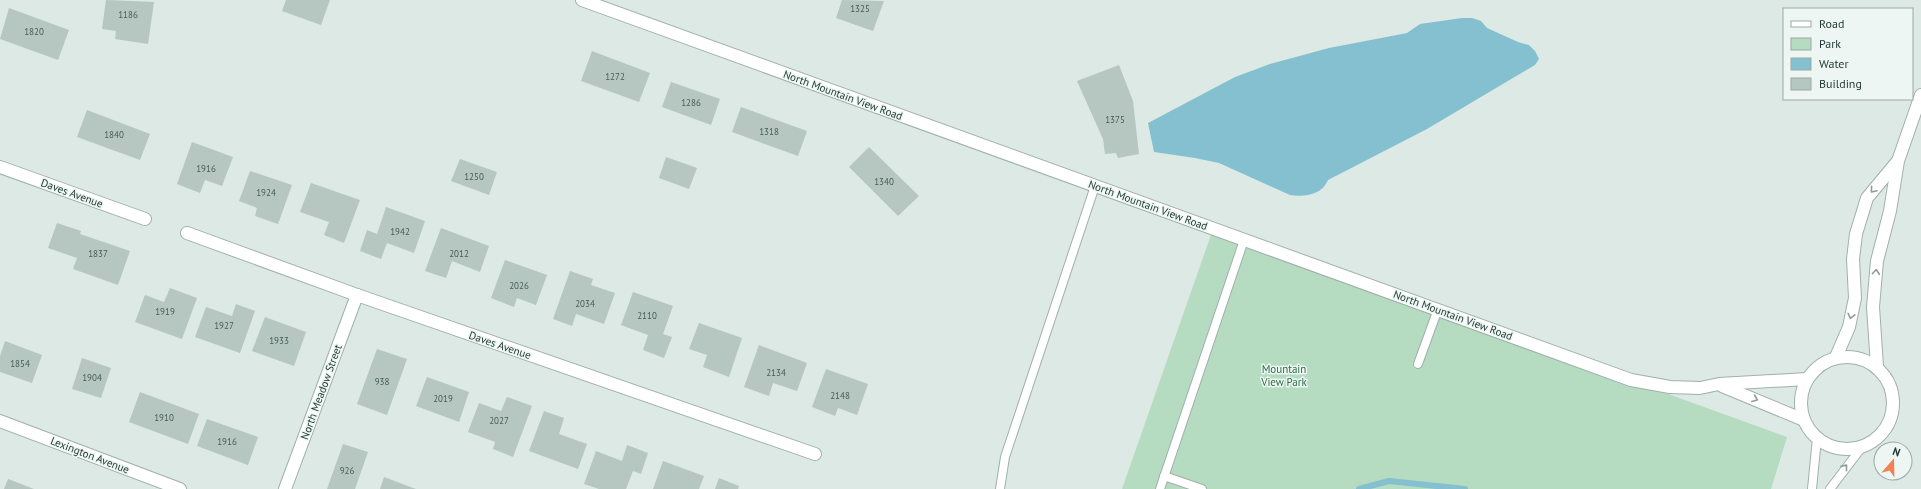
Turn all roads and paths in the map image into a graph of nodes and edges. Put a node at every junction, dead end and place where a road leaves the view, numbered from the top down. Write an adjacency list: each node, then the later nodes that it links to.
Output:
1 (582, 0): 5 (street, North Mountain View Road)
2 (1921, 95): 3 (street)
3 (1898, 161): 11 (street, one-way to 11); 13 (street, one-way to 3)
4 (0, 167): 6 (street, Daves Avenue)
5 (1095, 186): 8 (street, North Mountain View Road); 24 (lane)
6 (145, 220)
7 (186, 233): 9 (street, Daves Avenue)
8 (1244, 240): 10 (street, North Mountain View Road); 21 (lane)
9 (357, 295): 20 (street, Daves Avenue); 23 (street, North Meadow Street)
10 (1438, 309): 12 (lane); 15 (street, North Mountain View Road)
11 (1836, 357): 13 (street); 14 (street)
12 (1418, 364)
13 (1877, 366): 19 (street)
14 (1807, 380): 15 (street, North Mountain View Road); 16 (street)
15 (1719, 384): 16 (street, one-way to 16)
16 (1804, 420): 18 (street)
17 (0, 421): 22 (street, Lexington Avenue)
18 (1817, 438): 19 (street); 27 (lane)
19 (1862, 447): 28 (lane, one-way to 19)
20 (815, 454)
21 (1164, 476): 25 (lane); 26 (lane)
22 (180, 489)
23 (285, 489)
24 (1000, 489)
25 (1160, 489)
26 (1202, 489)
27 (1812, 489)
28 (1830, 489)

